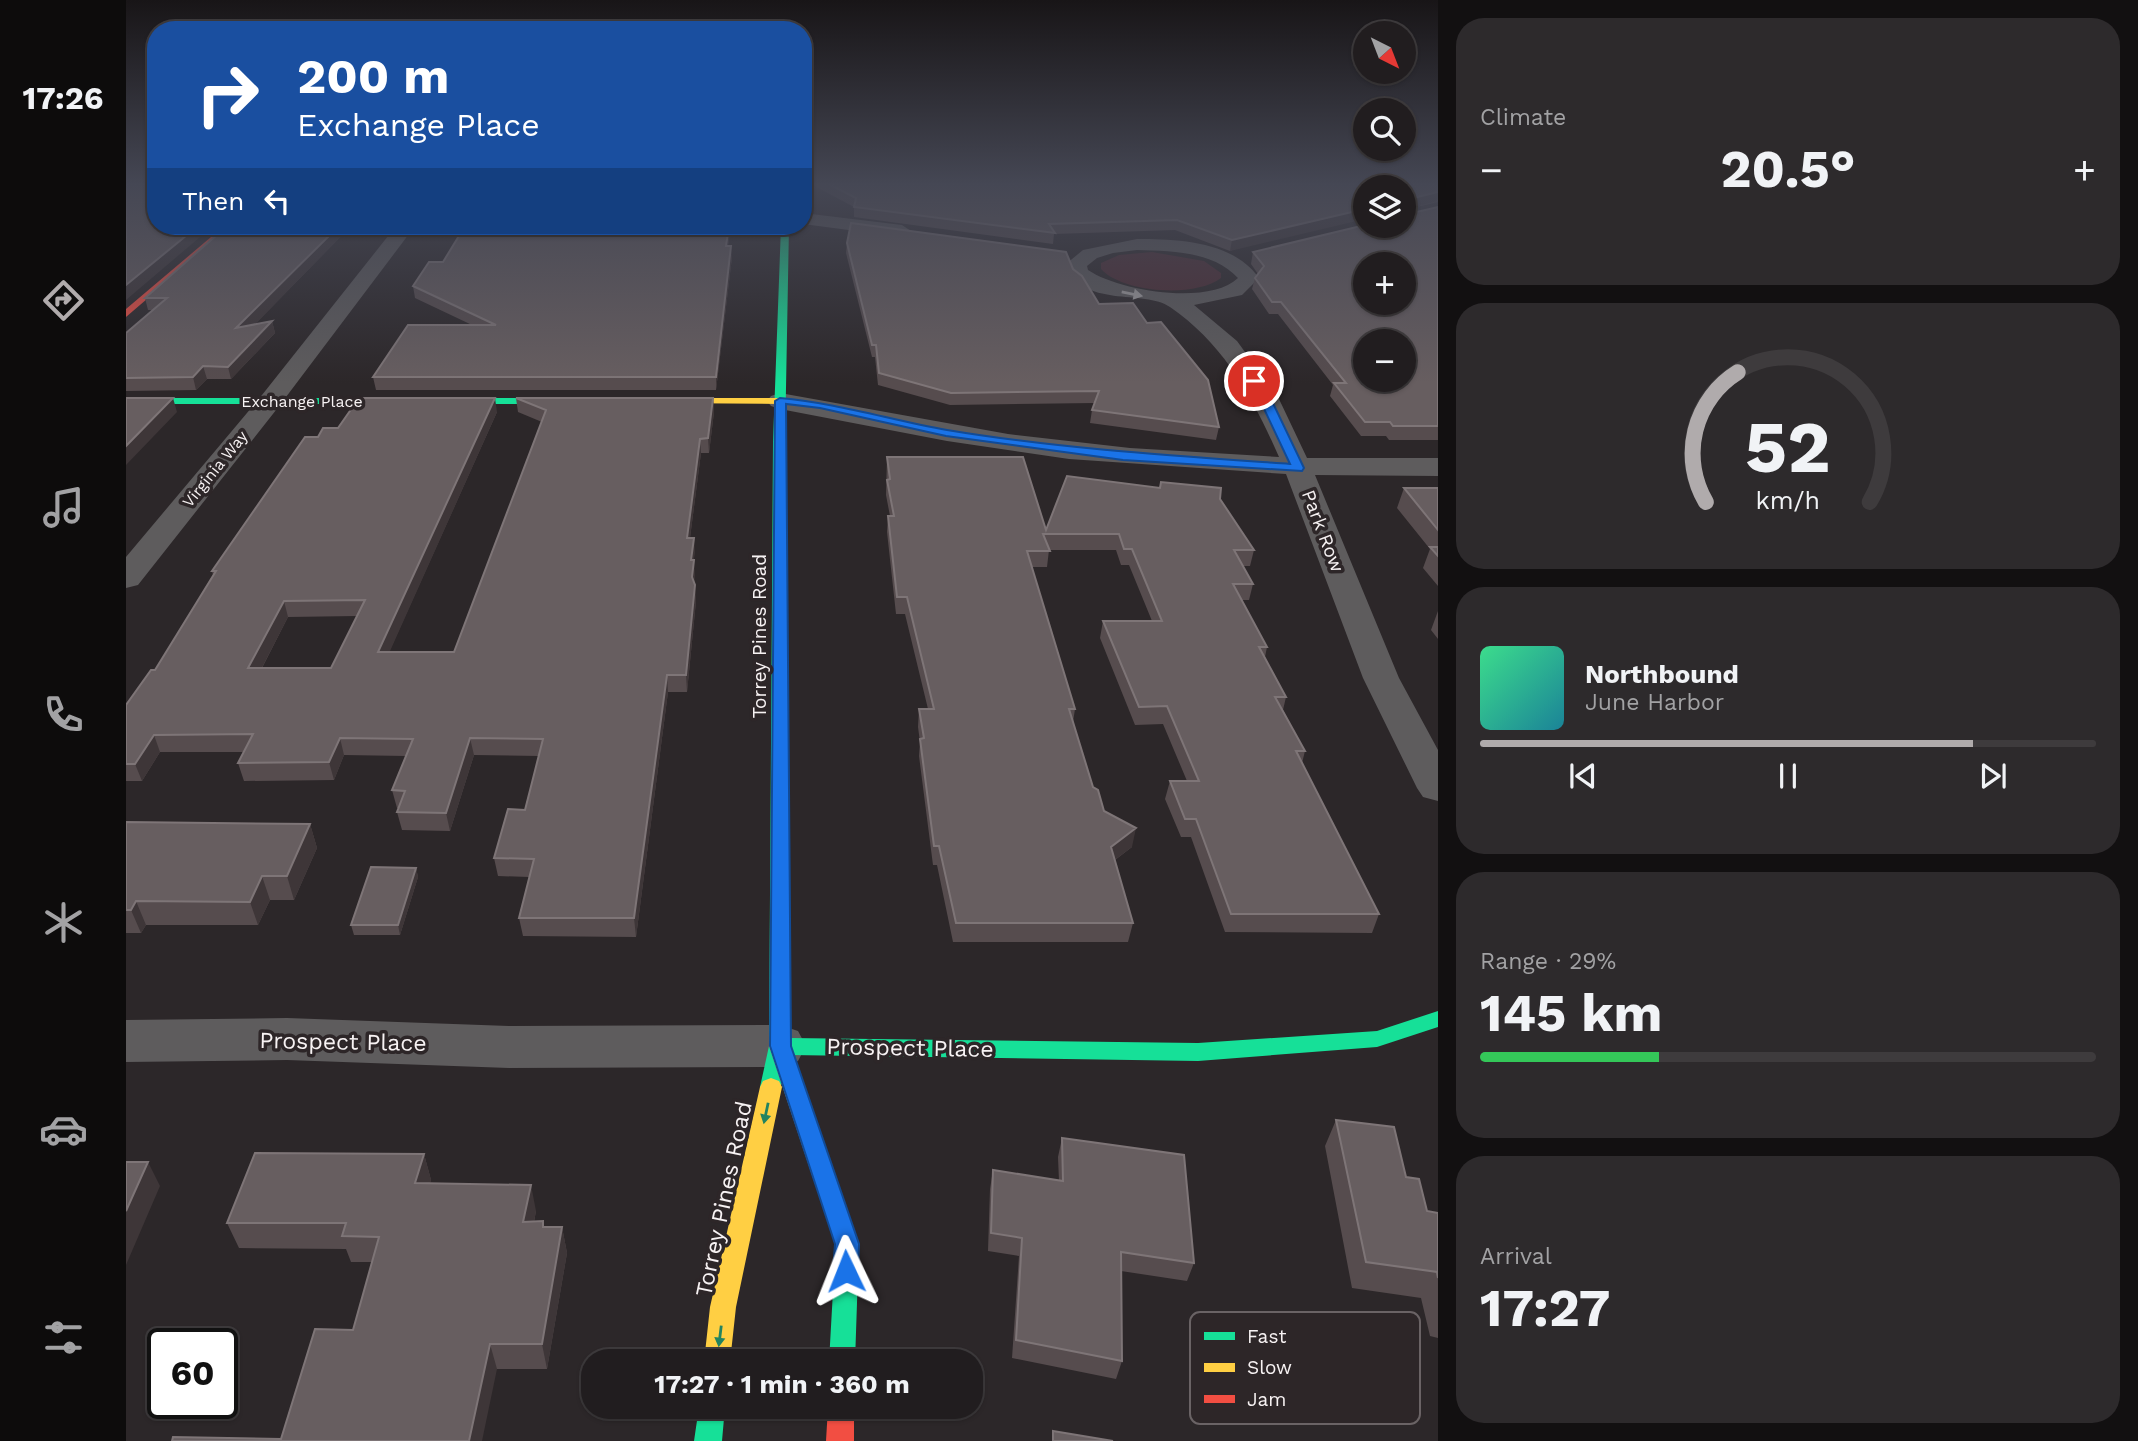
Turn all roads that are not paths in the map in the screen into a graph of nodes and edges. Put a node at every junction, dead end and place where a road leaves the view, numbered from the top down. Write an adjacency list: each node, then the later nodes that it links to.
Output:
1 (201, 249): 11 (main road)
2 (388, 249): 12 (street, Virginia Way)
3 (784, 249): 16 (main road, Torrey Pines Road)
4 (1104, 249): 8 (street)
5 (1192, 249): 9 (street)
6 (1059, 253): 8 (street)
7 (1255, 254): 9 (street)
8 (1082, 256): 10 (street, one-way to 10)
9 (1230, 260): 10 (street)
10 (1174, 299): 18 (street, Park Row)
11 (126, 314)
12 (271, 400): 13 (main road, Exchange Place); 14 (main road, Exchange Place); 19 (street, Virginia Way)
13 (126, 401)
14 (590, 401)
15 (645, 401): 16 (main road)
16 (780, 401): 18 (street); 23 (main road, Torrey Pines Road)
17 (1438, 467): 18 (street)
18 (1298, 468): 20 (street, Park Row)
19 (126, 578)
20 (1438, 788)
21 (1438, 1019): 23 (main road, Prospect Place)
22 (126, 1041): 23 (street, Prospect Place)
23 (780, 1046): 24 (main road, Torrey Pines Road, one-way to 24); 25 (main road, Torrey Pines Road)
24 (718, 1349)
25 (843, 1349)
26 (711, 1419): 28 (main road)
27 (841, 1419): 29 (main road)
28 (708, 1441)
29 (841, 1441)

